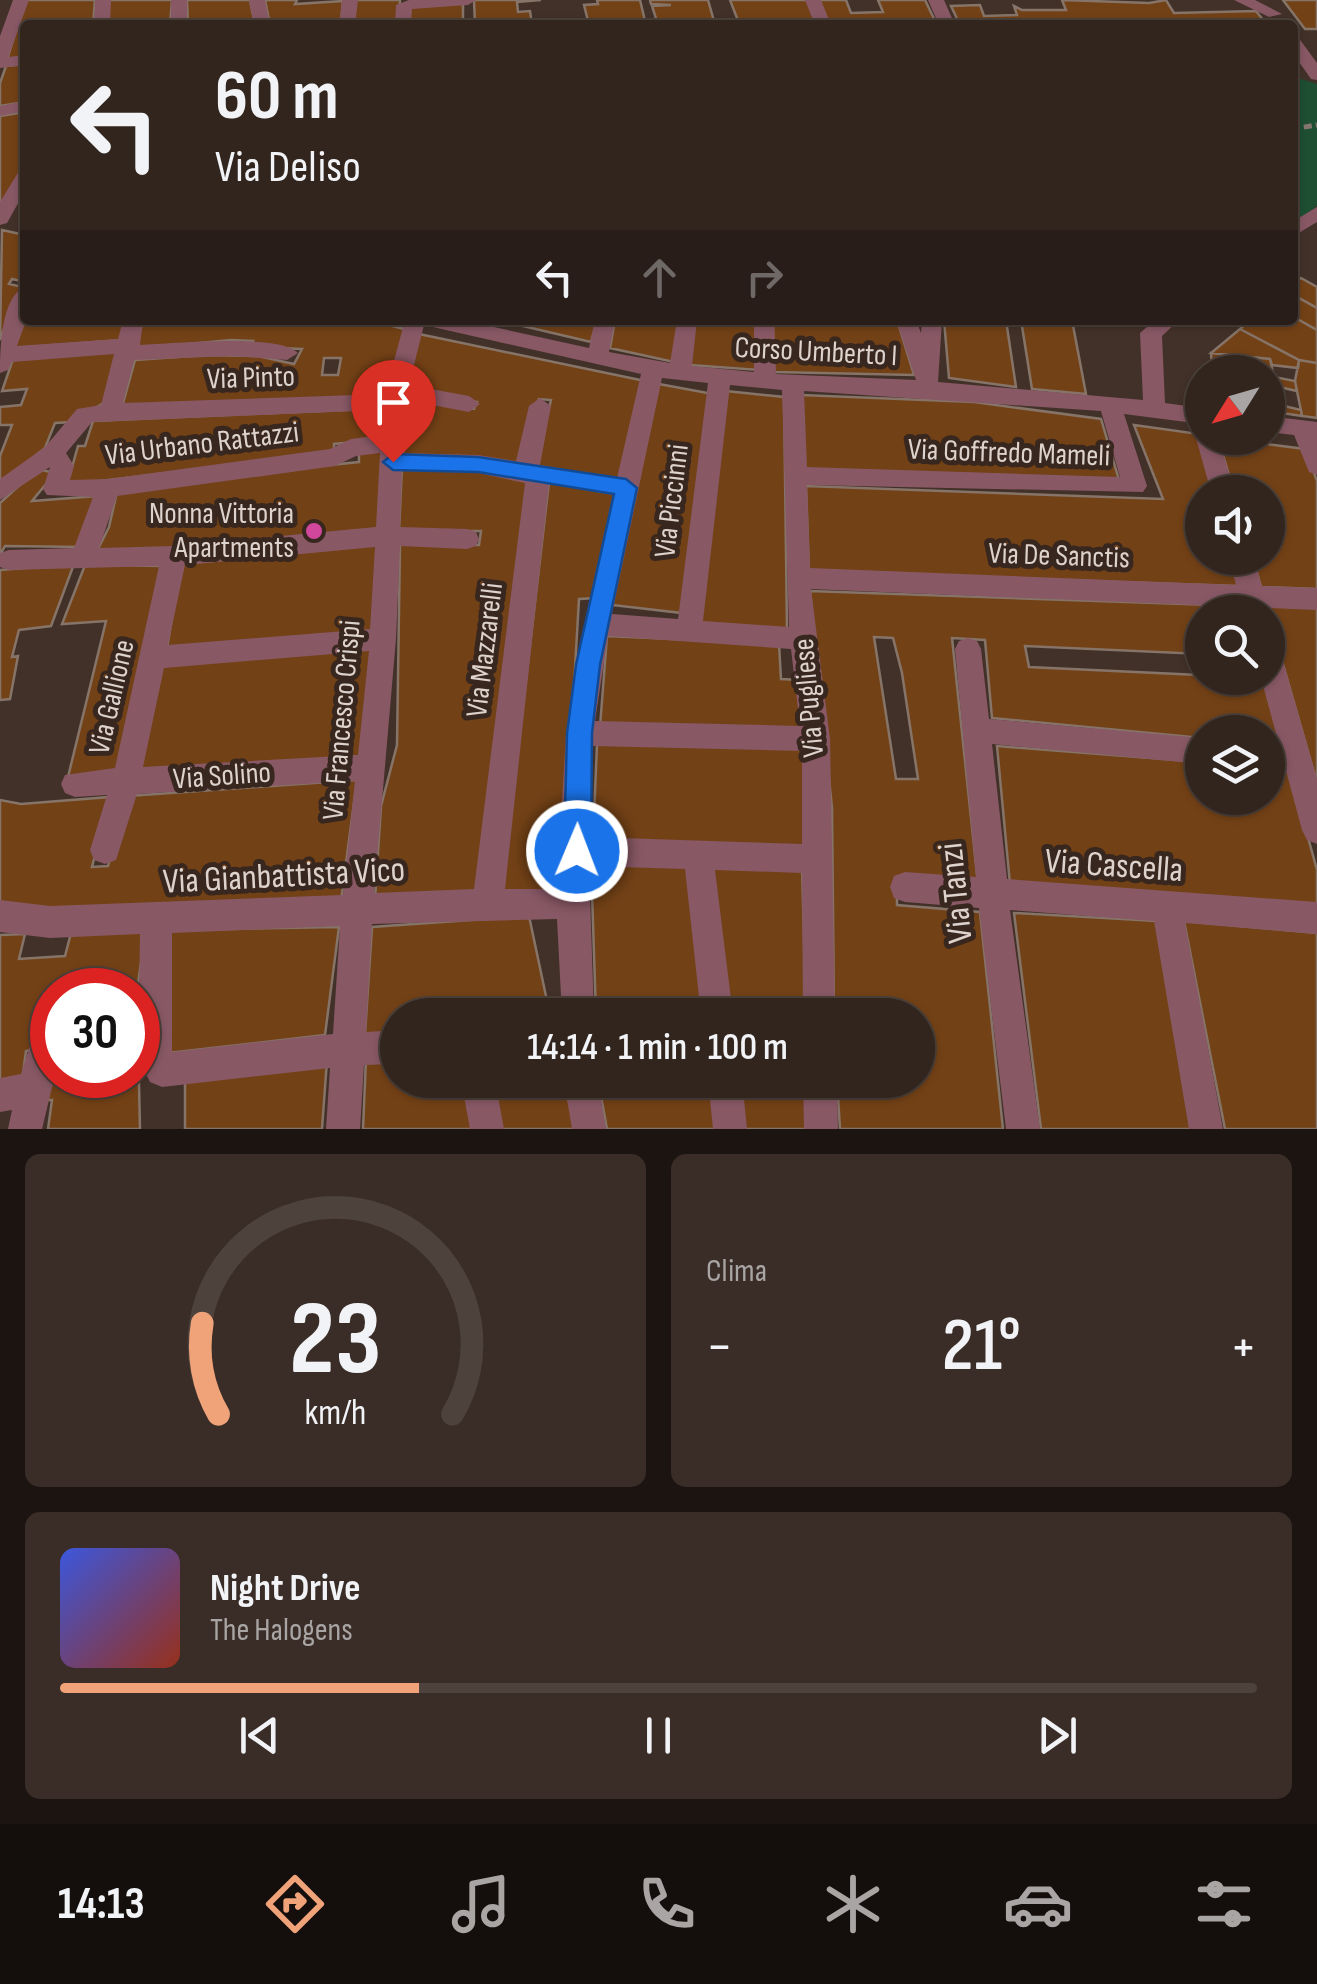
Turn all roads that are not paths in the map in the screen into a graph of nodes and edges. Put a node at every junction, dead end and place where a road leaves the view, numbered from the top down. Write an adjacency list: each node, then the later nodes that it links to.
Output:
1 (20, 0): 8 (street)
2 (1242, 0): 6 (street)
3 (1264, 0): 6 (street)
4 (468, 4): 5 (street)
5 (403, 20)
6 (1278, 20)
7 (1298, 47): 9 (street)
8 (0, 61)
9 (1317, 74)
10 (20, 184): 11 (street)
11 (1, 217)
12 (20, 308): 26 (street)
13 (132, 325): 23 (street)
14 (414, 325): 31 (street, Via Francesco Crispi)
15 (479, 325): 22 (street, Corso Umberto I)
16 (604, 325): 25 (street)
17 (685, 325): 27 (street)
18 (765, 325): 29 (street, Via Pugliese)
19 (908, 325): 30 (street)
20 (932, 325): 30 (street)
21 (1151, 325): 35 (street)
22 (515, 328): 25 (street, Corso Umberto I)
23 (129, 345): 24 (street); 26 (street); 36 (street)
24 (287, 354)
25 (598, 356): 27 (street, Corso Umberto I)
26 (2, 360)
27 (666, 370): 28 (street, Corso Umberto I); 45 (street)
28 (720, 377): 29 (street, Corso Umberto I); 57 (street, Via Piccinni)
29 (779, 381): 30 (street, Corso Umberto I); 43 (street, Via Pugliese)
30 (930, 389): 33 (street, Corso Umberto I)
31 (396, 397): 32 (street, Via Pinto); 36 (street, Via Pinto); 39 (street, Via Francesco Crispi)
32 (469, 404)
33 (1110, 404): 35 (street, Corso Umberto I); 43 (street, Via Goffredo Mameli)
34 (540, 406): 42 (street, Via Mazzarelli)
35 (1154, 409): 37 (street, Corso Umberto I)
36 (110, 412): 40 (street)
37 (1185, 414)
38 (1309, 429): 41 (street)
39 (394, 452): 42 (street, Via Urbano Rattazzi); 44 (street, Via Urbano Rattazzi); 47 (street, Via Francesco Crispi)
40 (53, 454): 44 (street, Via Urbano Rattazzi); 46 (street)
41 (1317, 466)
42 (532, 474): 45 (street, Via Urbano Rattazzi); 77 (street, Via Mazzarelli)
43 (794, 476): 52 (street, Via Pugliese)
44 (108, 488): 50 (street)
45 (626, 488): 56 (street)
46 (0, 491)
47 (389, 536): 48 (street); 49 (street); 58 (street, Via Francesco Crispi)
48 (466, 539)
49 (174, 556): 50 (street); 61 (street, Via Gallione)
50 (83, 559): 51 (street)
51 (10, 560)
52 (798, 578): 54 (street, Via De Sanctis); 59 (street, Via Pugliese)
53 (1317, 599): 55 (street, Via De Sanctis)
54 (1185, 601)
55 (1285, 602)
56 (597, 624): 57 (street); 63 (street)
57 (689, 634): 59 (street)
58 (384, 638): 61 (street); 67 (street, Via Francesco Crispi)
59 (806, 638): 64 (street, Via Pugliese)
60 (968, 649): 62 (street, Via Tanzi)
61 (154, 658): 68 (street, Via Gallione)
62 (978, 730): 65 (street); 76 (street, Via Tanzi)
63 (580, 733): 64 (street); 72 (street)
64 (816, 739): 74 (street, Via Pugliese)
65 (1185, 749)
66 (1285, 764): 70 (street)
67 (370, 767): 68 (street, Via Solino); 80 (street, Via Francesco Crispi)
68 (126, 782): 69 (street, Via Solino); 71 (street, Via Gallione)
69 (74, 784)
70 (1317, 830)
71 (105, 850)
72 (577, 851): 73 (street); 78 (street)
73 (698, 854): 74 (street); 85 (street)
74 (816, 859): 86 (street, Via Pugliese)
75 (905, 887): 76 (street, Via Cascella)
76 (993, 894): 79 (street, Via Cascella); 102 (street, Via Tanzi)
77 (488, 904): 78 (street, Via Gianbattista Vico); 80 (street, Via Gianbattista Vico)
78 (572, 904): 84 (street)
79 (1167, 908): 82 (street, Via Cascella); 103 (street)
80 (356, 911): 83 (street, Via Gianbattista Vico); 88 (street, Via Francesco Crispi)
81 (0, 916): 83 (street, Via Gianbattista Vico)
82 (1317, 918)
83 (156, 919): 88 (street)
84 (577, 998)
85 (715, 998)
86 (819, 998)
87 (380, 1048): 88 (street)
88 (347, 1049): 97 (street, Via Francesco Crispi)
89 (30, 1090): 90 (street)
90 (0, 1095)
91 (32, 1098): 96 (street)
92 (481, 1098): 98 (street)
93 (584, 1098): 99 (street)
94 (726, 1098): 100 (street)
95 (820, 1098): 101 (street)
96 (25, 1129)
97 (343, 1129)
98 (487, 1129)
99 (589, 1129)
100 (730, 1129)
101 (820, 1129)
102 (1023, 1129)
103 (1206, 1129)

